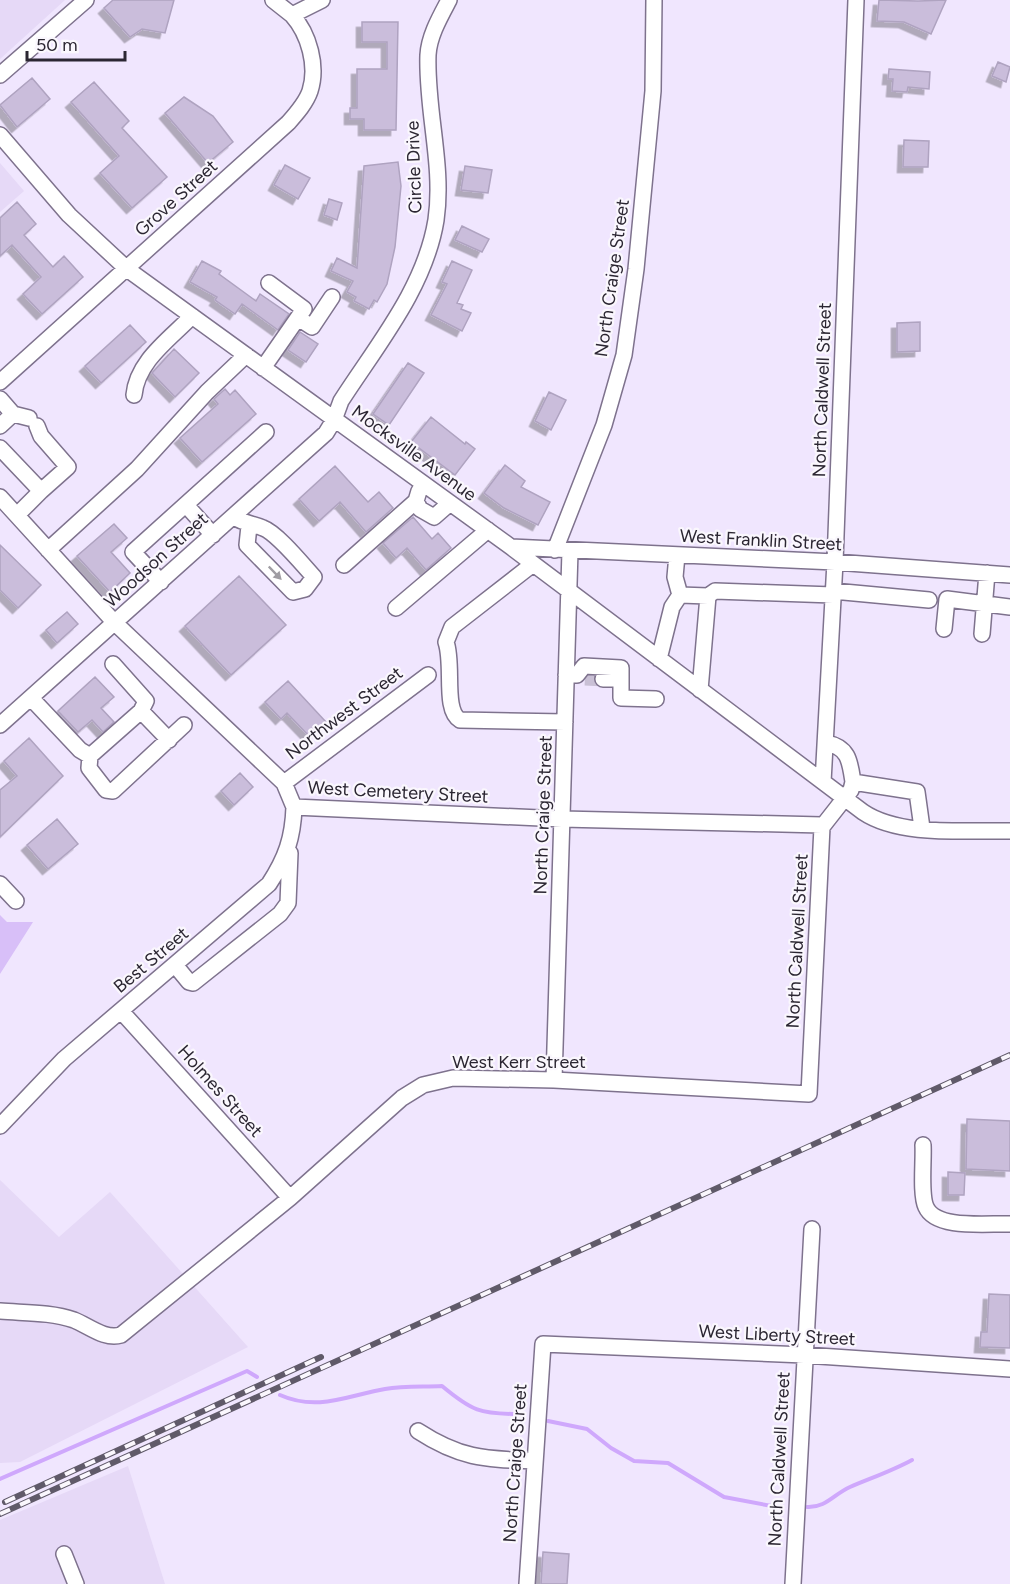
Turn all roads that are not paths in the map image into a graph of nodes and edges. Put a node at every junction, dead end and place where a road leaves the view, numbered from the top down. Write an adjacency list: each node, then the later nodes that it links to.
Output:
1 (86, 0): 8 (street)
2 (273, 0): 7 (street, Grove Street)
3 (322, 0): 7 (street)
4 (449, 0): 21 (street, Circle Drive)
5 (654, 0): 38 (street, North Craige Street)
6 (856, 0): 40 (street, North Caldwell Street)
7 (292, 15): 10 (street, Grove Street)
8 (0, 75)
9 (0, 135): 10 (street, Mocksville Avenue)
10 (127, 269): 13 (street, Mocksville Avenue); 17 (street, Grove Street)
11 (269, 284): 14 (street)
12 (332, 297): 14 (street)
13 (192, 316): 15 (street, Mocksville Avenue); 18 (street)
14 (298, 318): 16 (street)
15 (246, 355): 16 (street, Mocksville Avenue); 37 (street)
16 (263, 368): 21 (street, Mocksville Avenue)
17 (0, 382)
18 (134, 395)
19 (0, 399): 20 (street)
20 (13, 414): 22 (street); 26 (street)
21 (334, 420): 25 (street, Mocksville Avenue); 32 (street, Woodson Street)
22 (0, 426)
23 (267, 432): 30 (street)
24 (0, 448): 26 (street)
25 (422, 483): 28 (street); 29 (street, Mocksville Avenue)
26 (41, 491): 31 (street)
27 (0, 497): 31 (street, West Cemetery Street)
28 (416, 501): 29 (street); 42 (street)
29 (450, 502): 34 (street, Mocksville Avenue)
30 (186, 505): 35 (street); 45 (street)
31 (16, 515): 37 (street, West Cemetery Street)
32 (233, 517): 33 (street); 35 (street, Woodson Street)
33 (249, 526): 33 (street, one-way to 33)
34 (488, 530): 36 (street, Mocksville Avenue); 53 (street)
35 (213, 535): 45 (street, Woodson Street)
36 (511, 547): 38 (street, West Franklin Street); 41 (street, Mocksville Avenue)
37 (48, 550): 54 (street, West Cemetery Street)
38 (563, 551): 39 (street, West Franklin Street); 46 (street, North Craige Street)
39 (677, 555): 40 (street, West Franklin Street); 48 (street)
40 (835, 562): 43 (street, West Franklin Street); 47 (street, North Caldwell Street)
41 (533, 564): 46 (street, Mocksville Avenue); 67 (street)
42 (344, 565)
43 (987, 573): 44 (street, West Franklin Street); 51 (street)
44 (1010, 575)
45 (161, 582): 54 (street, Woodson Street)
46 (569, 591): 57 (street, Mocksville Avenue); 60 (street, North Craige Street)
47 (833, 593): 49 (street); 50 (street); 71 (street, North Caldwell Street)
48 (680, 595): 49 (street); 57 (street)
49 (708, 596): 63 (street)
50 (929, 600)
51 (986, 603): 52 (street); 55 (street); 56 (street)
52 (1010, 607)
53 (396, 608)
54 (115, 623): 64 (street, Woodson Street); 75 (street, West Cemetery Street)
55 (944, 629)
56 (982, 634)
57 (659, 659): 63 (street, Mocksville Avenue)
58 (113, 664): 66 (street)
59 (428, 675): 75 (street, Northwest Street)
60 (576, 676): 62 (street); 67 (street, North Craige Street)
61 (603, 679): 62 (street)
62 (621, 680): 65 (street)
63 (700, 690): 73 (street, Mocksville Avenue)
64 (31, 698): 68 (street, Woodson Street); 72 (street)
65 (656, 699)
66 (141, 711): 70 (street); 72 (street)
67 (565, 722): 78 (street, North Craige Street)
68 (0, 725)
69 (184, 725): 70 (street)
70 (169, 740): 72 (street)
71 (826, 743): 73 (street, North Caldwell Street); 74 (street)
72 (90, 756)
73 (823, 782): 76 (street)
74 (853, 782): 76 (street); 80 (street)
75 (284, 783): 77 (street, West Cemetery Street)
76 (844, 798): 79 (street); 80 (street)
77 (294, 807): 78 (street, West Cemetery Street); 82 (street, Best Street)
78 (562, 819): 79 (street, West Cemetery Street); 87 (street, North Craige Street)
79 (822, 825): 88 (street, North Caldwell Street)
80 (922, 828): 81 (street)
81 (1010, 831)
82 (290, 845): 85 (street, Best Street); 85 (street)
83 (0, 884): 84 (street)
84 (16, 901)
85 (175, 965): 86 (street, Best Street)
86 (121, 1011): 89 (street, Best Street); 91 (street, Holmes Street)
87 (554, 1080): 88 (street, West Kerr Street); 91 (street, West Kerr Street)
88 (808, 1094)
89 (0, 1126)
90 (924, 1145): 92 (street)
91 (290, 1198): 94 (street, West Kerr Street)
92 (1010, 1224)
93 (812, 1229): 96 (street, North Caldwell Street)
94 (0, 1311)
95 (543, 1344): 96 (street, West Liberty Street); 99 (street, North Craige Street)
96 (804, 1355): 97 (street, West Liberty Street); 103 (street, North Caldwell Street)
97 (1010, 1369)
98 (418, 1431): 99 (street)
99 (535, 1461): 102 (street, North Craige Street)
100 (64, 1554): 101 (street)
101 (76, 1584)
102 (527, 1584)
103 (793, 1584)

